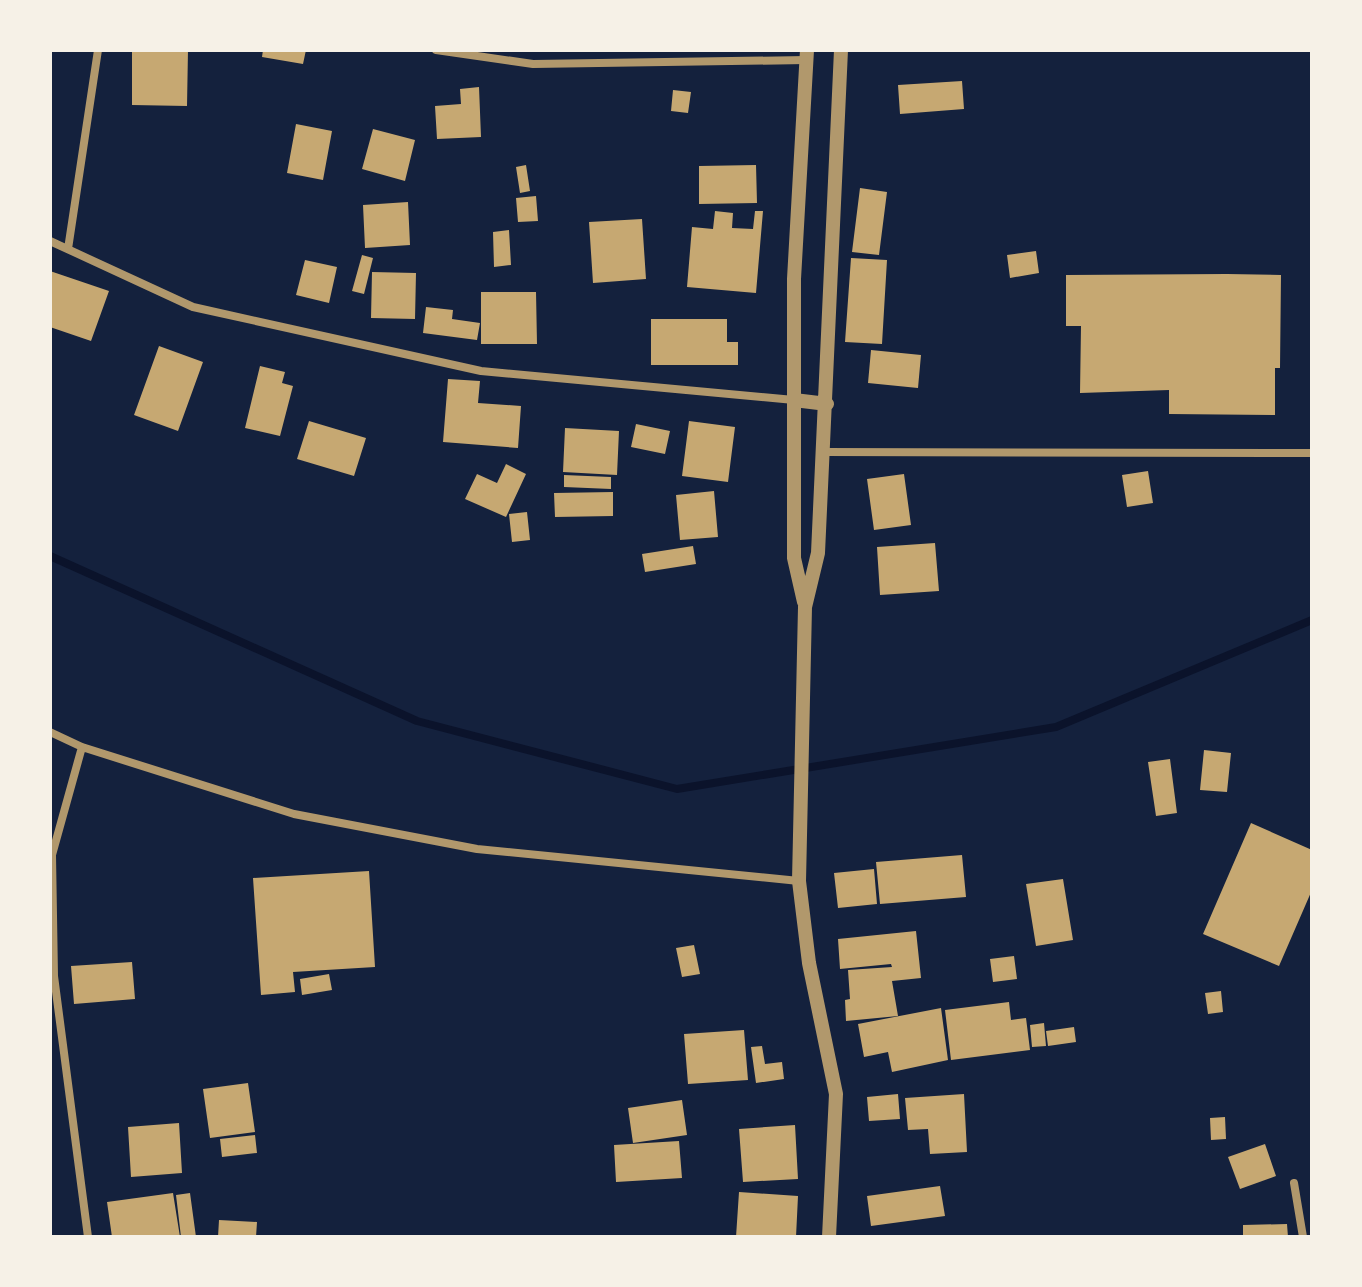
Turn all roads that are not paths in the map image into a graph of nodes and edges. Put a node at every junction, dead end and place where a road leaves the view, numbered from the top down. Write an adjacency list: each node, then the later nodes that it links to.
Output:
1 (98, 50): 6 (street)
2 (436, 50): 4 (street)
3 (841, 50): 8 (street)
4 (807, 55): 7 (street)
5 (50, 241): 6 (street)
6 (68, 249): 7 (street)
7 (794, 400): 8 (street); 9 (street)
8 (827, 404): 10 (street)
9 (794, 452): 10 (street); 12 (street)
10 (823, 452): 11 (street); 12 (street)
11 (1312, 453)
12 (805, 607): 15 (street)
13 (50, 732): 14 (street)
14 (82, 747): 15 (street); 17 (street)
15 (799, 881): 18 (street)
16 (1294, 1183): 19 (street)
17 (88, 1237)
18 (829, 1237)
19 (1303, 1237)

